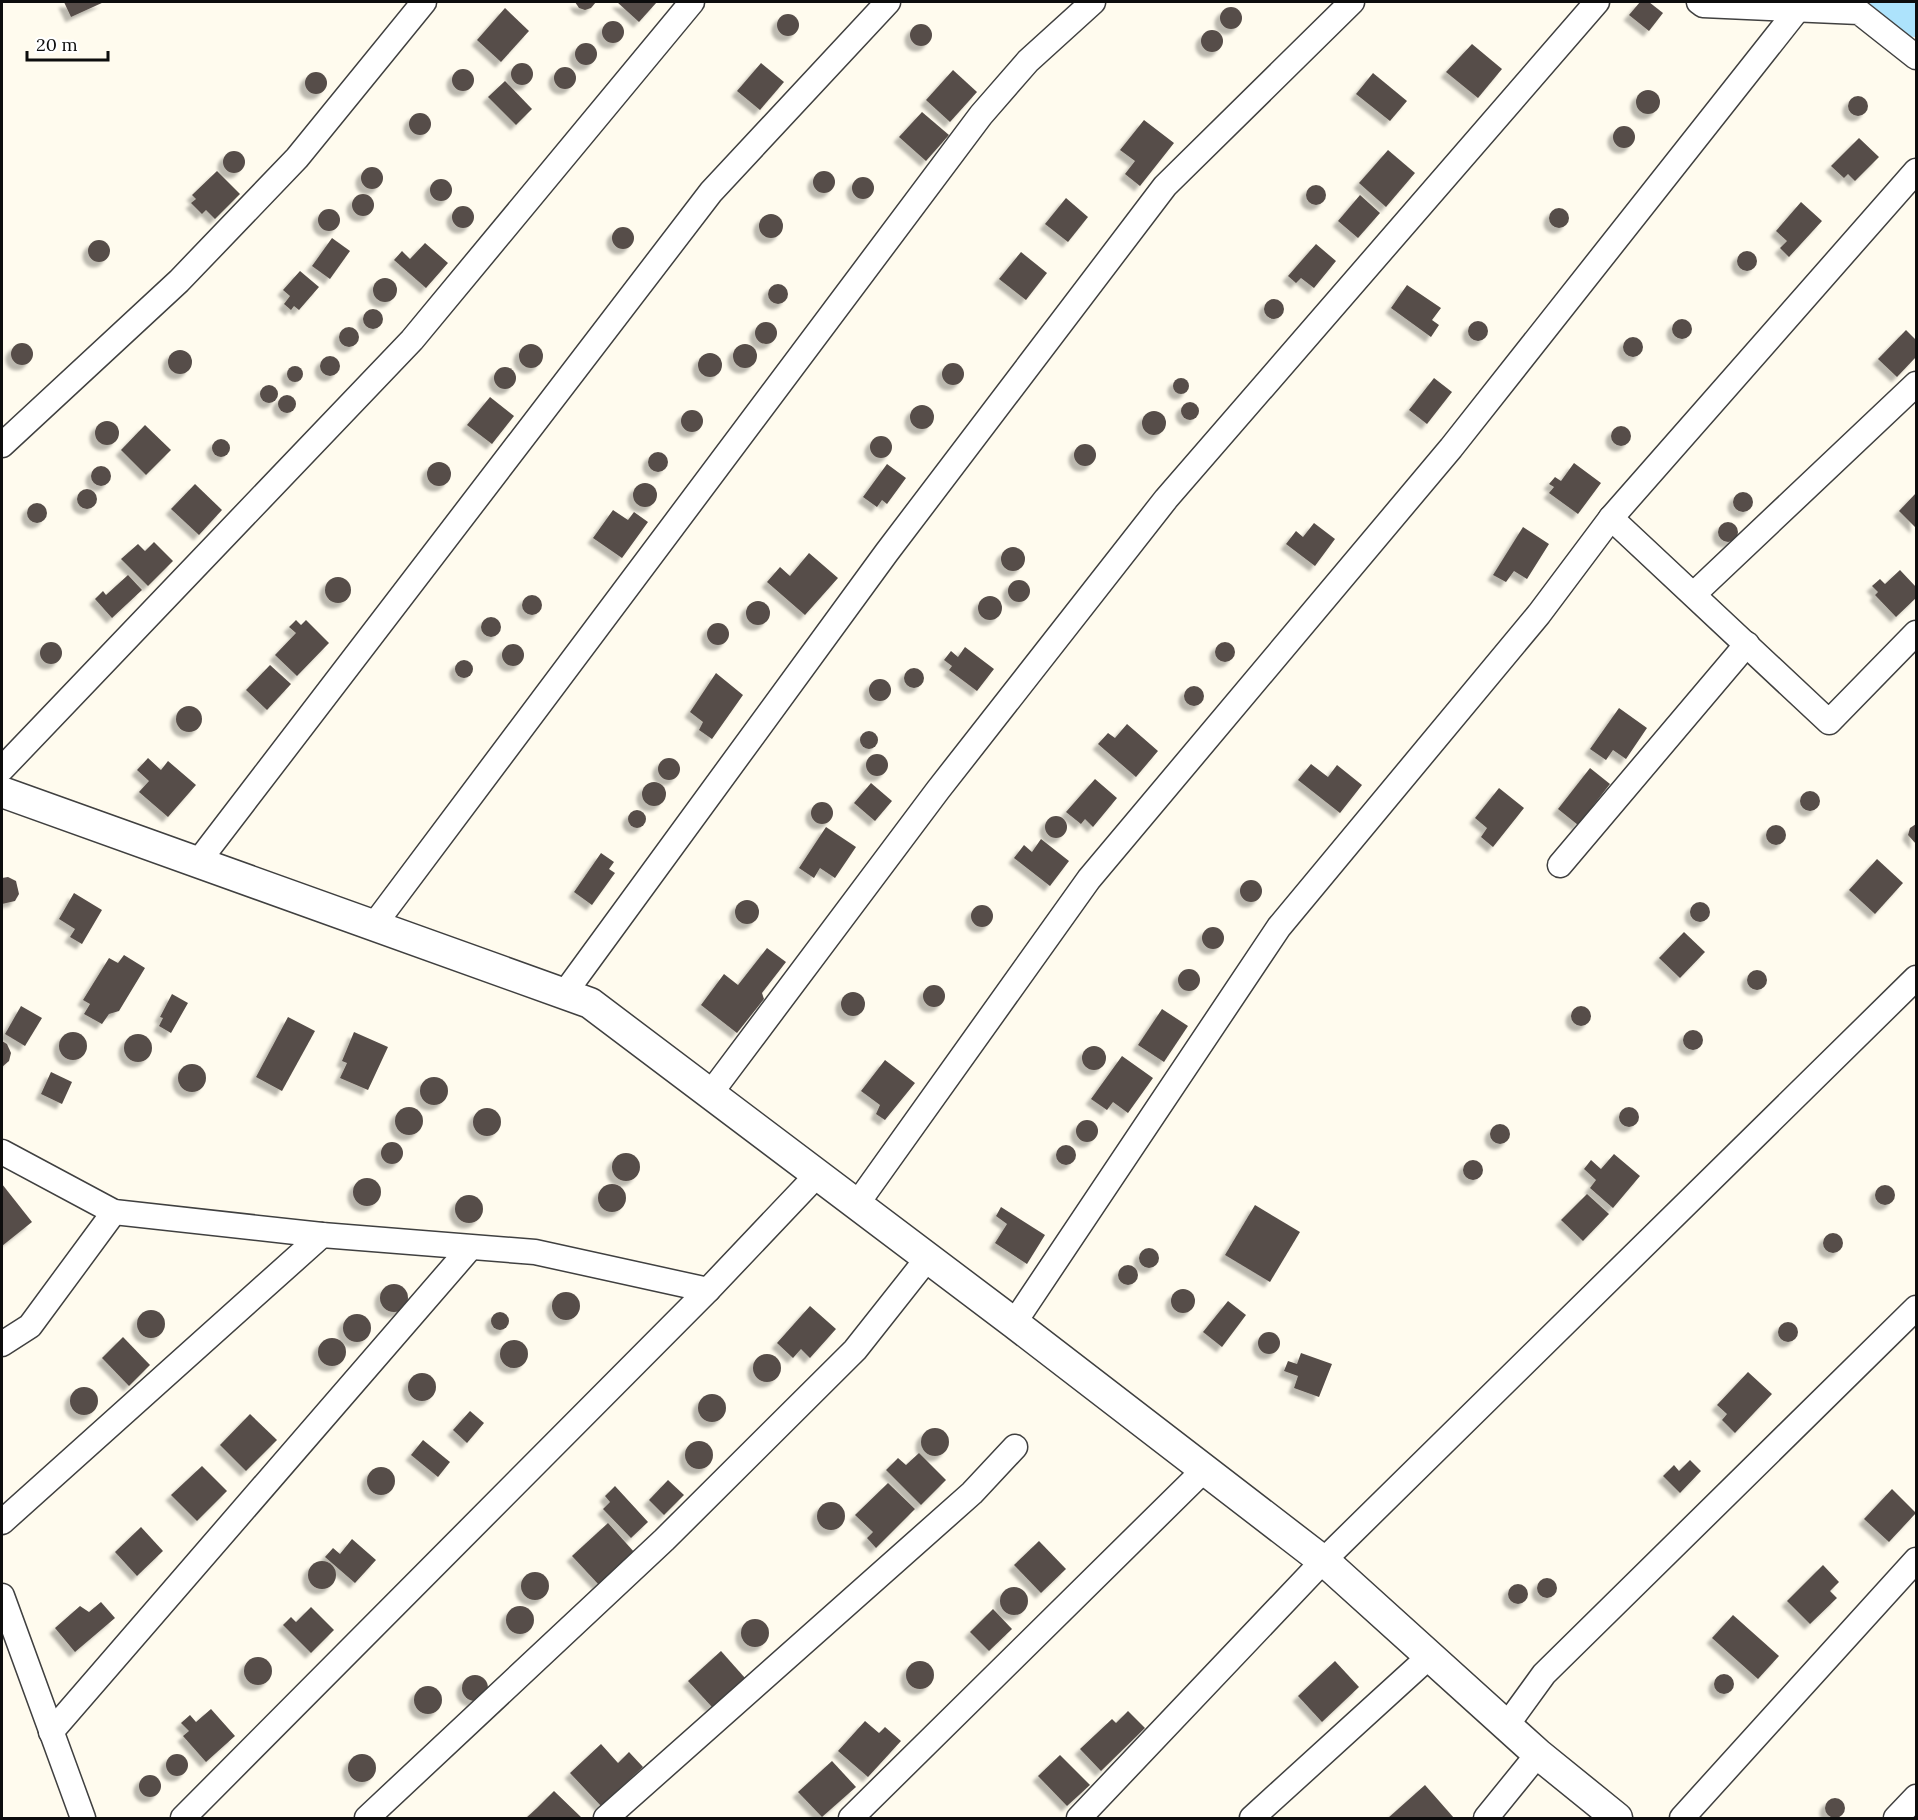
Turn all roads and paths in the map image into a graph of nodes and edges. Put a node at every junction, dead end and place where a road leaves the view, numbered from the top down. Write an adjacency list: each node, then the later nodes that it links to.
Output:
1 (692, 2): 17 (street)
2 (888, 2): 19 (street)
3 (1093, 2): 21 (street)
4 (1352, 2): 23 (street)
5 (1597, 2): 24 (street)
6 (1699, 2): 8 (street)
7 (422, 5): 12 (street)
8 (1798, 9): 9 (street); 27 (street)
9 (1917, 57)
10 (1917, 171): 13 (street)
11 (1917, 384): 14 (street)
12 (2, 445)
13 (1611, 518): 14 (street); 34 (street)
14 (1694, 594): 16 (street)
15 (1917, 633): 16 (street)
16 (1747, 644): 20 (street)
17 (2, 769)
18 (2, 792): 19 (street)
19 (198, 862): 21 (street)
20 (1560, 865)
21 (374, 925): 23 (street)
22 (1917, 978): 40 (street)
23 (564, 994): 24 (street)
24 (710, 1094): 26 (street)
25 (2, 1152): 28 (street)
26 (818, 1174): 27 (street); 32 (street)
27 (857, 1204): 31 (street)
28 (114, 1212): 29 (street); 35 (street)
29 (322, 1235): 30 (street); 38 (street)
30 (470, 1248): 32 (street); 44 (street)
31 (927, 1259): 34 (street); 49 (street)
32 (708, 1290): 48 (street)
33 (1917, 1308): 43 (street)
34 (1014, 1323): 37 (street)
35 (2, 1344)
36 (1015, 1447): 50 (street)
37 (1204, 1470): 40 (street); 51 (street)
38 (2, 1522)
39 (1917, 1560): 56 (street)
40 (1323, 1561): 42 (street); 52 (street)
41 (3, 1602): 44 (street)
42 (1431, 1656): 43 (street); 53 (street)
43 (1507, 1725): 45 (street)
44 (51, 1732): 47 (street)
45 (1538, 1754): 54 (street); 55 (street)
46 (1917, 1797): 57 (street)
47 (83, 1818)
48 (183, 1818)
49 (367, 1818)
50 (606, 1818)
51 (851, 1818)
52 (1079, 1818)
53 (1252, 1818)
54 (1486, 1818)
55 (1617, 1818)
56 (1682, 1818)
57 (1896, 1818)

